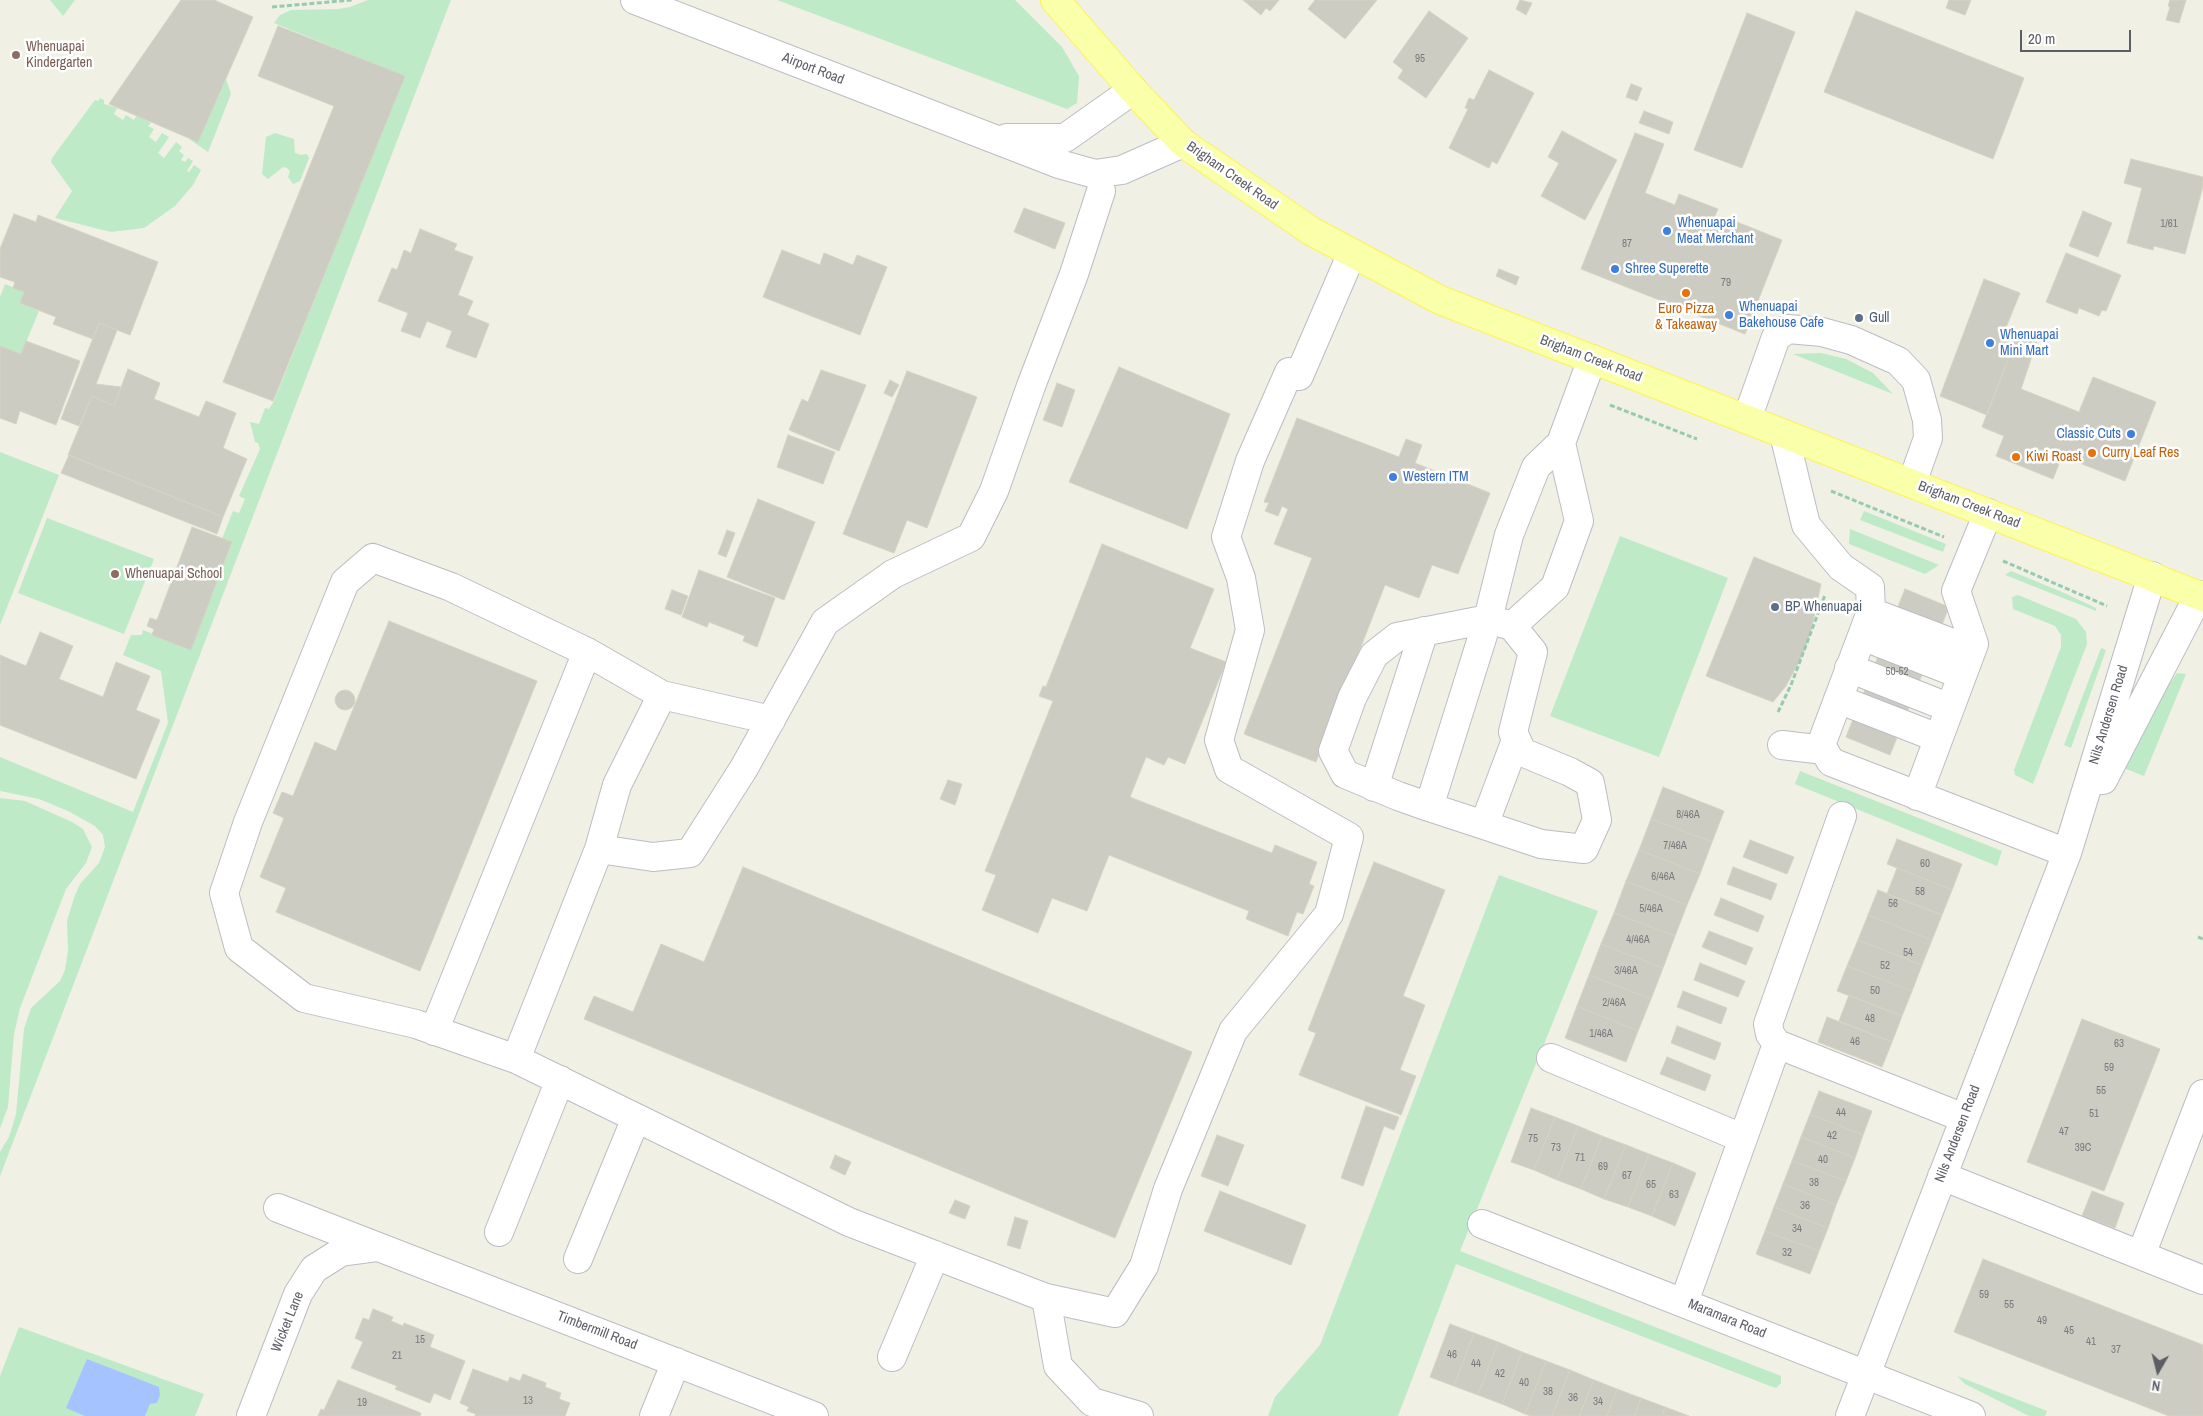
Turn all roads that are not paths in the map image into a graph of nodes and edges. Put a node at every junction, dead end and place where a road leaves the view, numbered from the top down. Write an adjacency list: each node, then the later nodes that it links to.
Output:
1 (635, 0): 4 (street, Airport Road)
2 (1055, 0): 3 (main road, Brigham Creek Road)
3 (1133, 90): 4 (street, Airport Road); 5 (main road, Brigham Creek Road)
4 (991, 138): 5 (street, Airport Road)
5 (1183, 143): 7 (main road, Brigham Creek Road)
6 (1101, 191): 25 (street)
7 (1352, 253): 8 (main road, Brigham Creek Road); 55 (street)
8 (1592, 359): 9 (main road, Brigham Creek Road); 11 (street)
9 (1747, 419): 10 (main road, Brigham Creek Road); 12 (street)
10 (1784, 434): 12 (main road, Brigham Creek Road); 17 (street)
11 (1561, 442): 16 (street); 16 (street)
12 (1912, 483): 13 (main road, Brigham Creek Road)
13 (1988, 513): 14 (main road, Brigham Creek Road); 20 (street)
14 (2152, 576): 15 (main road, Brigham Creek Road); 36 (street, Nils Andersen Road)
15 (2201, 596): 36 (street, Nils Andersen Road)
16 (1500, 623): 18 (street); 27 (street); 32 (street)
17 (1866, 624): 20 (street); 21 (street)
18 (1424, 631): 30 (street); 30 (street)
19 (587, 652): 22 (street); 37 (street); 37 (street)
20 (1967, 662): 24 (street)
21 (1850, 668): 23 (street); 24 (street)
22 (662, 695): 25 (street); 35 (street)
23 (1838, 699): 26 (street); 29 (street)
24 (1950, 708): 26 (street)
25 (771, 720): 35 (street)
26 (1938, 738): 31 (street)
27 (1516, 740): 34 (street); 34 (street)
28 (1782, 745): 29 (street)
29 (1824, 750): 31 (street)
30 (1374, 786): 32 (street)
31 (1916, 796): 36 (street)
32 (1429, 807): 34 (street)
33 (1842, 816): 38 (street)
34 (1484, 824)
35 (599, 849): 40 (street)
36 (2067, 853): 44 (street, Nils Andersen Road)
37 (434, 1031): 40 (street)
38 (1776, 1044): 44 (street); 45 (street)
39 (1551, 1058): 45 (street)
40 (516, 1059): 41 (street)
41 (560, 1080): 43 (street); 49 (street)
42 (2203, 1094): 52 (street)
43 (636, 1118): 51 (street); 53 (street)
44 (1964, 1118): 46 (street, Nils Andersen Road)
45 (1742, 1138): 56 (street)
46 (1942, 1176): 52 (street); 59 (street, Nils Andersen Road)
47 (278, 1208): 50 (street, Timbermill Road)
48 (1482, 1224): 56 (street, Maramara Road)
49 (499, 1232)
50 (380, 1246): 58 (street, Timbermill Road); 60 (street, Wicket Lane)
51 (935, 1255): 55 (street); 57 (street)
52 (2141, 1255): 54 (street)
53 (578, 1259)
54 (2203, 1280)
55 (1046, 1298): 63 (street)
56 (1684, 1302): 59 (street, Maramara Road)
57 (892, 1357)
58 (676, 1362): 61 (street); 62 (street, Timbermill Road)
59 (1866, 1374): 64 (street, Nils Andersen Road); 65 (street, Maramara Road)
60 (251, 1416)
61 (654, 1416)
62 (814, 1416)
63 (1139, 1416)
64 (1850, 1416)
65 (1971, 1416)

